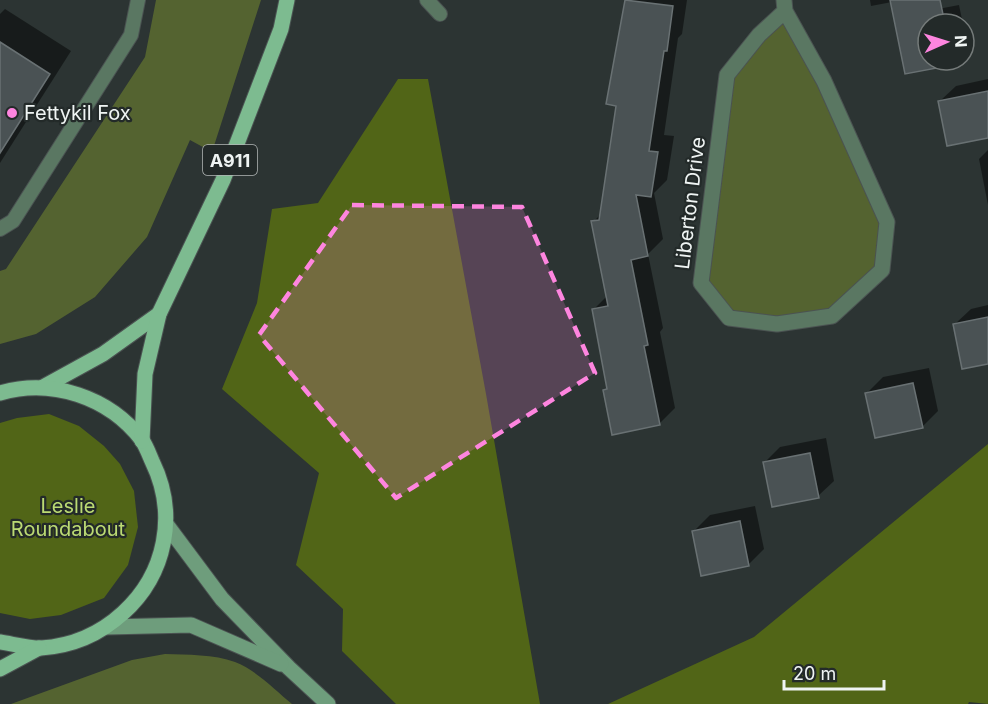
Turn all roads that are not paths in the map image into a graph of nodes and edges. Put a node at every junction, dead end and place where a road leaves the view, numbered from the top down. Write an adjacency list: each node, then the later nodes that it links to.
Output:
1 (138, 0): 6 (lane)
2 (286, 0): 7 (main road, A911)
3 (427, 0): 5 (lane)
4 (785, 6): 4 (street, Liberton Drive)
5 (440, 14)
6 (0, 229)
7 (159, 314): 8 (main road, A911); 10 (main road, A911)
8 (43, 387): 9 (main road, A911); 10 (main road, A911)
9 (0, 393)
10 (142, 441): 11 (main road, A911)
11 (166, 524): 12 (main road, A911); 15 (main road)
12 (107, 627): 14 (main road, A911); 15 (main road)
13 (0, 642): 14 (main road, A911)
14 (39, 648): 16 (main road, A911)
15 (289, 668): 17 (main road)
16 (0, 669)
17 (328, 704)

